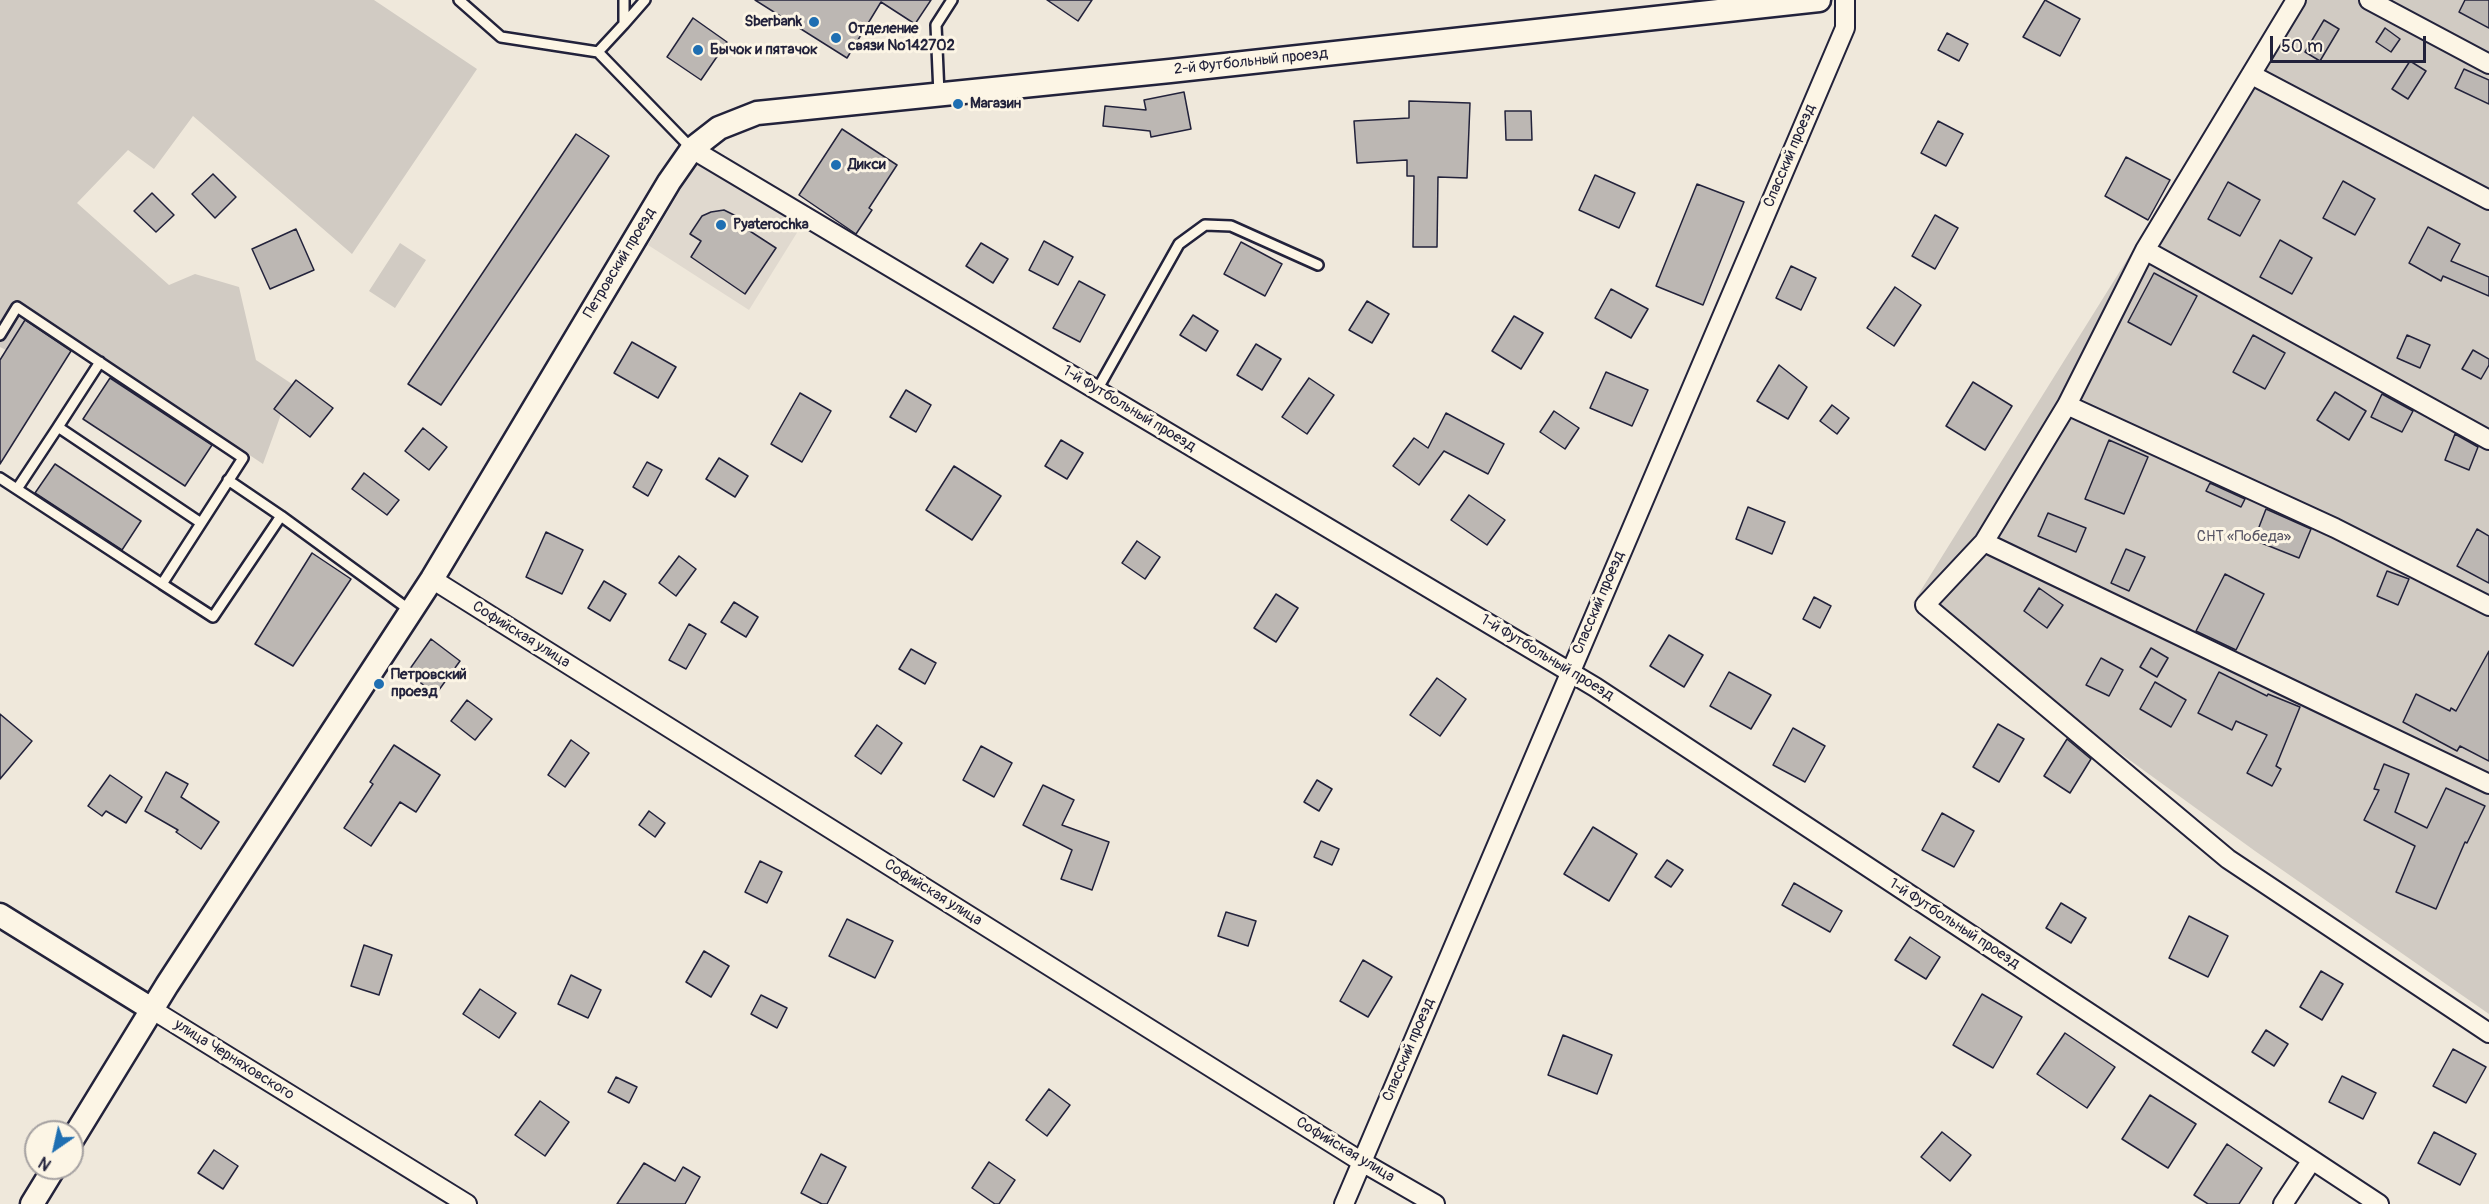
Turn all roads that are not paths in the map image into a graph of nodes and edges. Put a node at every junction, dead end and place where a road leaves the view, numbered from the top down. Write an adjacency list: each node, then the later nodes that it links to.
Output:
1 (459, 0): 10 (lane)
2 (624, 0): 9 (lane)
3 (645, 0): 9 (lane)
4 (952, 0): 13 (lane)
5 (1819, 0): 13 (street, 2-й Футбольный проезд)
6 (1845, 0): 34 (street, Спасский проезд)
7 (2296, 0): 12 (street)
8 (2369, 0): 11 (street)
9 (624, 24): 10 (lane)
10 (598, 52): 14 (lane)
11 (2489, 64)
12 (2252, 75): 15 (street); 16 (street)
13 (939, 94): 14 (street, 2-й Футбольный проезд)
14 (692, 149): 20 (street, 1-й Футбольный проезд); 30 (street, Петровский проезд)
15 (2489, 200)
16 (2145, 250): 21 (street); 23 (street)
17 (1318, 265): 20 (lane)
18 (0, 335): 19 (lane)
19 (100, 363): 22 (lane); 25 (lane)
20 (1097, 390): 34 (street, 1-й Футбольный проезд)
21 (2067, 405): 29 (street); 32 (street)
22 (58, 427): 26 (lane); 28 (lane)
23 (2489, 440)
24 (0, 478): 26 (lane)
25 (228, 480): 27 (lane); 28 (lane)
26 (17, 489): 31 (lane)
27 (281, 516): 31 (lane); 33 (lane)
28 (201, 523): 31 (lane)
29 (1984, 542): 35 (street); 38 (street)
30 (432, 579): 33 (street, Петровский проезд); 41 (street, Софийская улица)
31 (162, 584)
32 (2489, 606)
33 (411, 611): 37 (street, Петровский проезд)
34 (1570, 671): 40 (street, 1-й Футбольный проезд); 41 (street, Спасский проезд)
35 (2489, 784)
36 (0, 915): 37 (street, улица Черняховского)
37 (153, 1010): 39 (street, Петровский проезд); 44 (street, улица Черняховского)
38 (2489, 1033)
39 (84, 1121)
40 (2312, 1160): 47 (street); 48 (street, 1-й Футбольный проезд)
41 (1362, 1162): 45 (street, Спасский проезд); 46 (street, Софийская улица)
42 (47, 1180): 43 (street)
43 (32, 1204)
44 (467, 1204)
45 (1344, 1204)
46 (1435, 1204)
47 (2283, 1204)
48 (2379, 1204)

